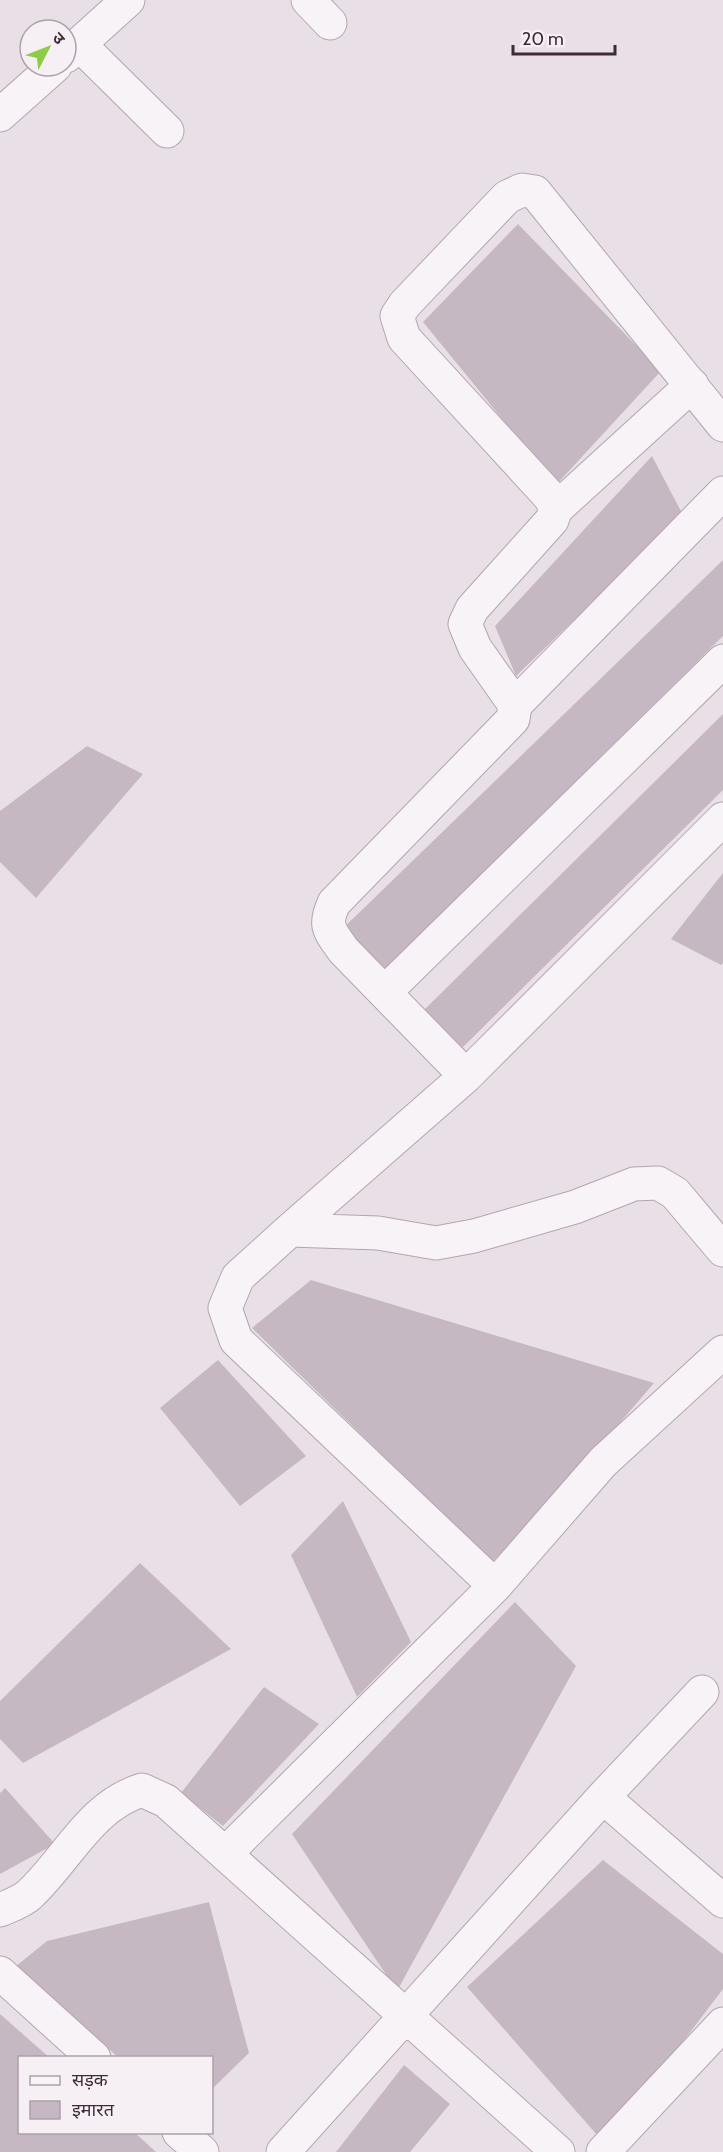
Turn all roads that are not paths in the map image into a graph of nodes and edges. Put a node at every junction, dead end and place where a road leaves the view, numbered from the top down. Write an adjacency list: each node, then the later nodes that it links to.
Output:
1 (128, 0): 2 (street)
2 (78, 45)
3 (78, 55): 6 (street)
4 (42, 78): 5 (street)
5 (0, 115)
6 (167, 131)
7 (692, 386): 8 (street); 10 (street); 10 (street)
8 (723, 425)
9 (723, 493): 12 (street)
10 (556, 509): 12 (street)
11 (723, 661): 14 (street)
12 (515, 705): 14 (street)
13 (723, 819): 15 (street)
14 (385, 992): 15 (street)
15 (466, 1076): 16 (street)
16 (290, 1230): 17 (street); 19 (street)
17 (723, 1250)
18 (723, 1352): 19 (street)
19 (495, 1586): 22 (street)
20 (702, 1692): 21 (street)
21 (603, 1797): 23 (street); 26 (street)
22 (225, 1854): 24 (street); 26 (street)
23 (723, 1901)
24 (0, 1910)
25 (0, 1973): 28 (street)
26 (407, 2016): 31 (street); 32 (street)
27 (723, 2024): 33 (street)
28 (92, 2056)
29 (180, 2134): 30 (street)
30 (202, 2152)
31 (282, 2152)
32 (558, 2152)
33 (603, 2152)

